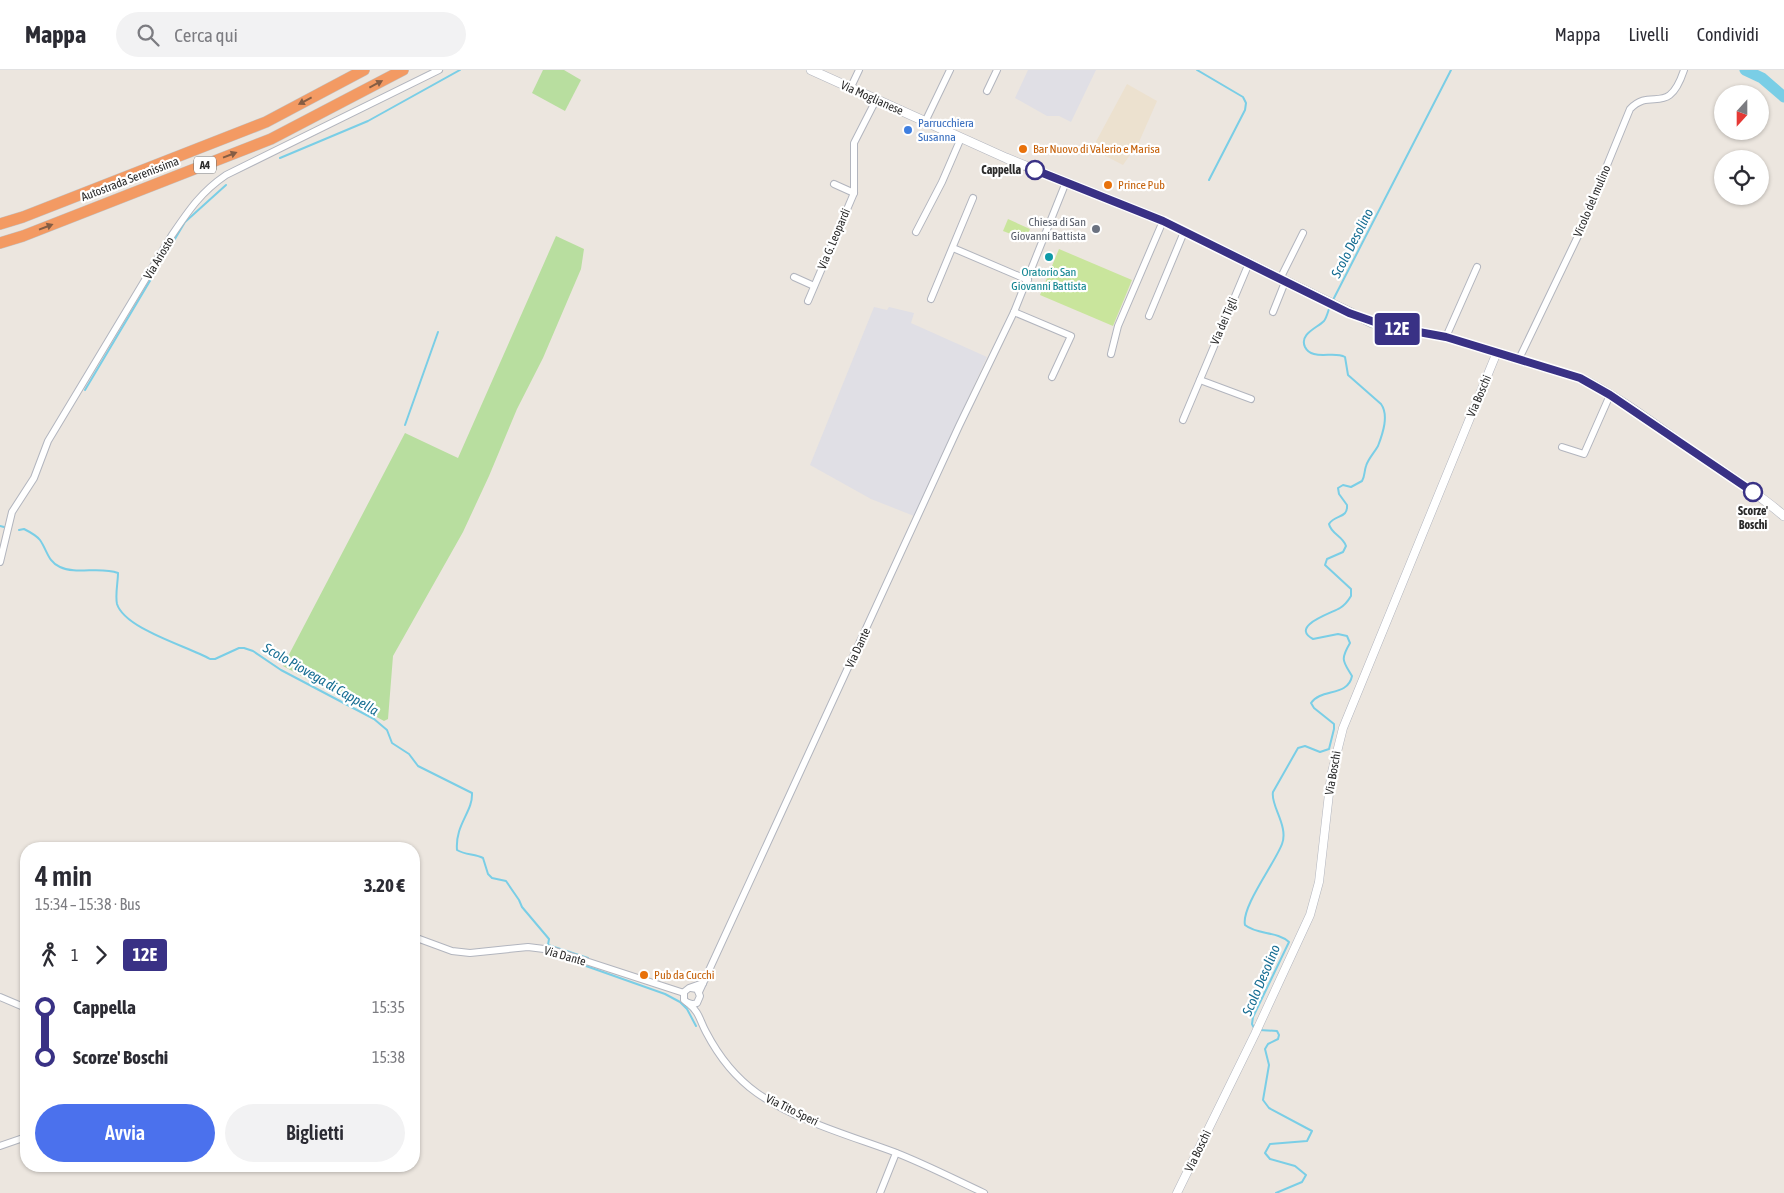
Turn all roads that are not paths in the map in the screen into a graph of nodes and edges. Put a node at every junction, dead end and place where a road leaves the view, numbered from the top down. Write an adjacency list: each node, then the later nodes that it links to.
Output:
1 (364, 70): 19 (highway, Autostrada Serenissima / A4, one-way to 19)
2 (403, 70): 23 (highway, Autostrada Serenissima / A4, one-way to 2)
3 (439, 70): 47 (street, Via Ariosto)
4 (811, 70): 9 (main road, Via Moglianese)
5 (859, 70): 9 (street)
6 (950, 70): 12 (street)
7 (997, 70): 10 (street)
8 (1684, 70): 39 (street, Vicolo del mulino)
9 (850, 88): 11 (main road, Via Moglianese)
10 (987, 91)
11 (876, 100): 12 (main road, Via Moglianese); 16 (street, Via G. Leopardi)
12 (925, 122): 13 (main road, Via Moglianese)
13 (961, 138): 14 (main road, Via Moglianese); 20 (street)
14 (1066, 182): 18 (main road, Via Moglianese); 28 (street, Via Dante)
15 (834, 184): 16 (street, Via G. Leopardi)
16 (854, 193): 30 (street, Via G. Leopardi)
17 (973, 198): 24 (street)
18 (1163, 221): 21 (main road, Via Moglianese); 38 (street)
19 (0, 224)
20 (916, 232)
21 (1184, 232): 25 (main road, Via Moglianese); 35 (street)
22 (1303, 233): 29 (street)
23 (0, 243)
24 (953, 248): 28 (street); 31 (street)
25 (1248, 263): 29 (main road, Via Moglianese); 41 (street, Via dei Tigli)
26 (1477, 266): 36 (street)
27 (794, 277): 30 (street, Via G. Leopardi)
28 (1028, 280): 33 (street, Via Dante)
29 (1283, 280): 34 (street); 36 (main road, Via Moglianese)
30 (814, 286): 32 (street, Via G. Leopardi)
31 (931, 299)
32 (808, 301)
33 (1014, 312): 40 (street); 49 (street, Via Dante)
34 (1273, 312)
35 (1149, 316)
36 (1446, 337): 37 (main road, Via Moglianese)
37 (1497, 352): 39 (main road, Via Moglianese); 63 (street, Via Boschi)
38 (1111, 354)
39 (1519, 359): 42 (main road, Via Moglianese)
40 (1052, 377)
41 (1200, 380): 43 (street); 44 (street, Via dei Tigli)
42 (1610, 395): 45 (street); 46 (main road, Via Moglianese)
43 (1251, 399)
44 (1183, 420)
45 (1562, 447)
46 (1784, 516)
47 (0, 562)
48 (420, 939): 52 (street, Via Dante)
49 (703, 983): 50 (street); 51 (street, Via Dante)
50 (692, 988): 51 (street); 52 (street)
51 (699, 992): 54 (street)
52 (684, 994): 55 (street)
53 (0, 997): 56 (street)
54 (699, 1000): 55 (street); 57 (street)
55 (688, 1003): 57 (street, Via Tito Speri)
56 (20, 1005)
57 (697, 1011): 60 (street, Via Tito Speri)
58 (20, 1139): 59 (street)
59 (0, 1146)
60 (896, 1153): 61 (street); 62 (street, Via Tito Speri)
61 (880, 1193)
62 (984, 1193)
63 (1178, 1193)

